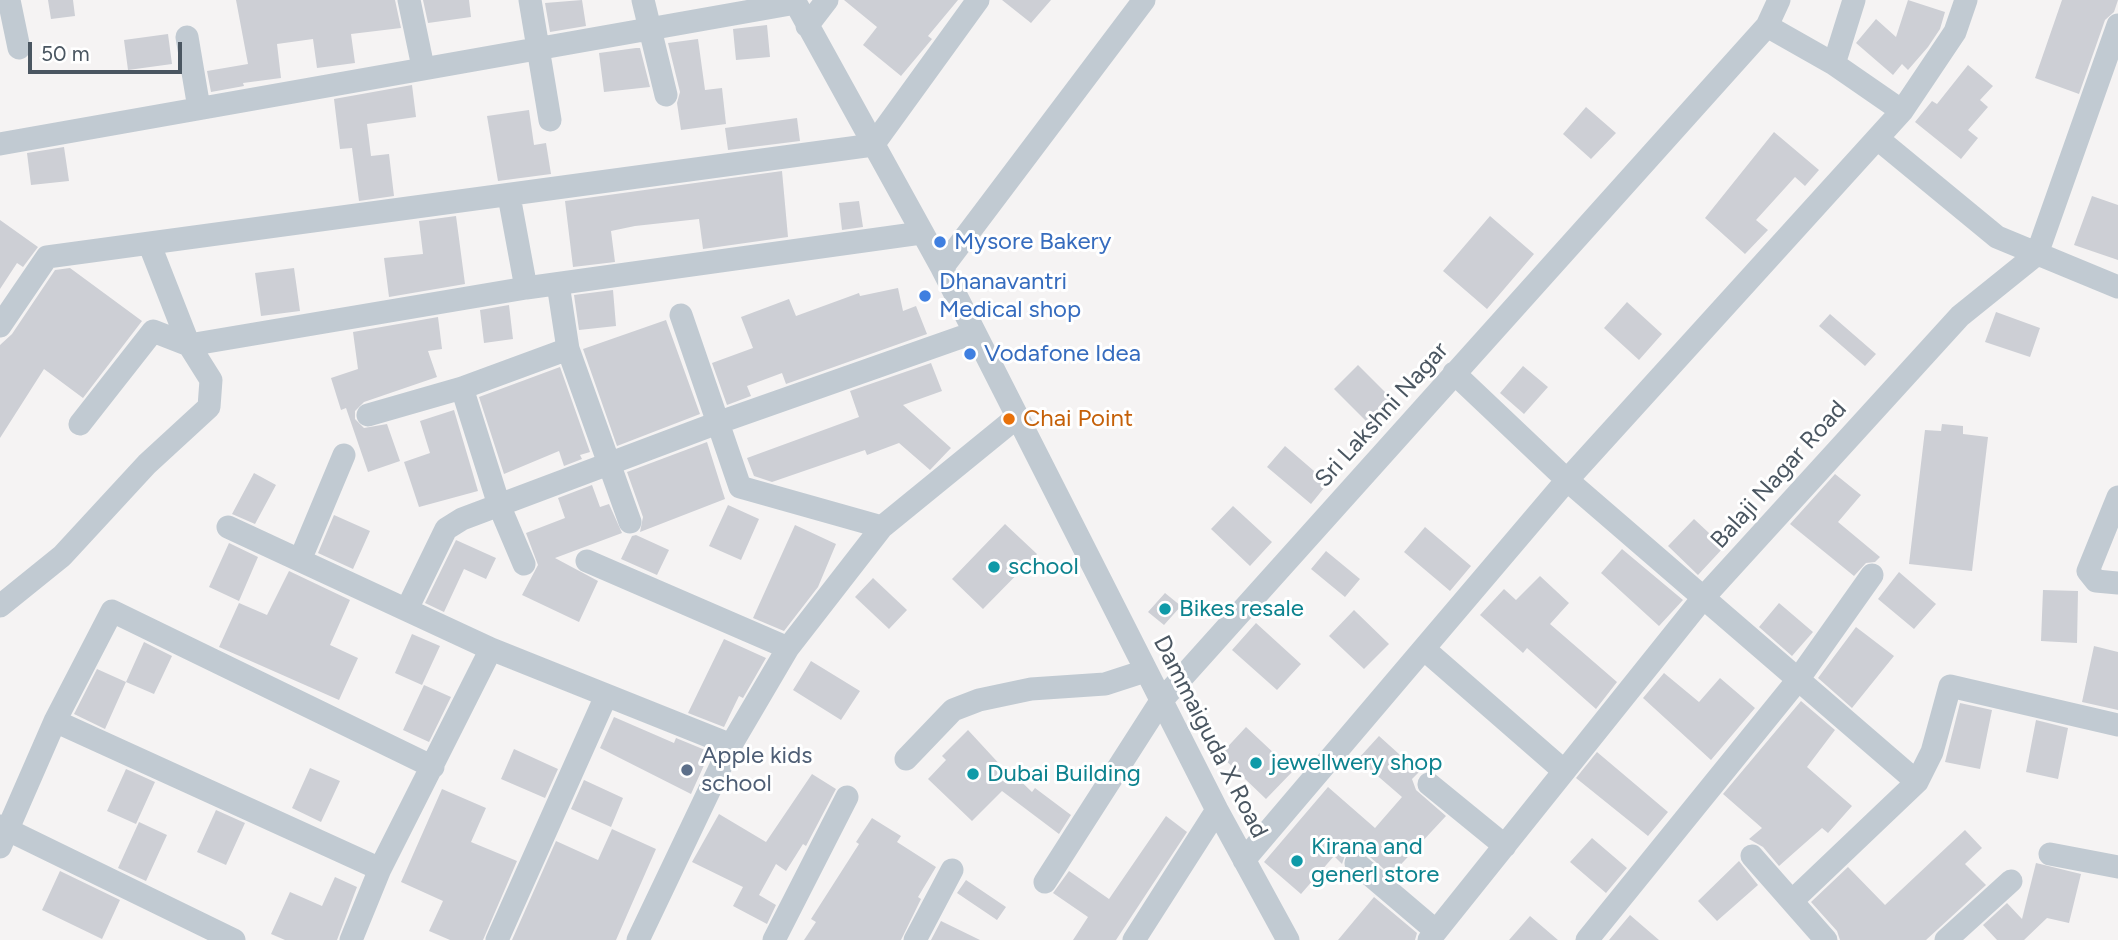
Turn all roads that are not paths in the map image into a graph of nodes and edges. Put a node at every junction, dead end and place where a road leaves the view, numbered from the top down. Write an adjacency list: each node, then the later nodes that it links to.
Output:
1 (9, 0): 17 (street)
2 (409, 0): 20 (street)
3 (530, 0): 18 (street)
4 (643, 0): 15 (street)
5 (827, 0): 13 (street)
6 (978, 0): 27 (street)
7 (1144, 0): 32 (street)
8 (1779, 0): 14 (street, Sri Lakshni Nagar)
9 (1854, 0): 19 (street)
10 (1966, 0): 23 (street)
11 (795, 1): 13 (street, Dammaiguda X Road); 15 (street)
12 (2118, 25): 31 (street)
13 (807, 26): 27 (street, Dammaiguda X Road)
14 (1767, 26): 19 (street); 41 (street, Sri Lakshni Nagar)
15 (650, 29): 18 (street); 21 (street)
16 (187, 37): 22 (street)
17 (19, 48)
18 (536, 48): 20 (street); 24 (street)
19 (1834, 64): 23 (street)
20 (424, 68): 22 (street)
21 (666, 95)
22 (198, 108): 26 (street)
23 (1902, 111): 25 (street)
24 (550, 120)
25 (1878, 139): 31 (street); 49 (street)
26 (0, 144)
27 (873, 145): 28 (street); 29 (street, Dammaiguda X Road)
28 (509, 196): 30 (street); 35 (street)
29 (921, 233): 32 (street, Dammaiguda X Road); 33 (street)
30 (149, 243): 37 (street); 39 (street)
31 (2037, 254): 34 (street); 60 (street, Balaji Nagar Road)
32 (942, 268): 38 (street, Dammaiguda X Road)
33 (558, 284): 35 (street); 40 (street)
34 (2118, 287)
35 (526, 288): 39 (street)
36 (681, 315): 45 (street)
37 (0, 326)
38 (973, 333): 44 (street, Dammaiguda X Road); 45 (street)
39 (189, 345): 46 (street); 61 (street)
40 (568, 349): 42 (street); 48 (street)
41 (1454, 373): 49 (street); 69 (street, Sri Lakshni Nagar)
42 (462, 388): 43 (street); 51 (street)
43 (368, 415)
44 (1017, 417): 54 (street); 66 (street, Dammaiguda X Road)
45 (720, 422): 48 (street); 54 (street)
46 (80, 424)
47 (344, 455): 55 (street)
48 (608, 463): 51 (street); 52 (street)
49 (1567, 480): 60 (street); 65 (street)
50 (2118, 497): 59 (street)
51 (499, 505): 57 (street); 62 (street)
52 (630, 522)
53 (228, 527): 55 (street)
54 (882, 527): 63 (street)
55 (300, 560): 62 (street)
56 (587, 561): 63 (street)
57 (524, 564)
58 (1872, 575): 67 (street)
59 (2118, 583)
60 (1703, 598): 67 (street); 75 (street, Balaji Nagar Road)
61 (0, 606)
62 (407, 609): 64 (street)
63 (788, 648): 72 (street)
64 (491, 649): 68 (street); 74 (street)
65 (1423, 649): 75 (street); 84 (street)
66 (1145, 671): 69 (street, Dammaiguda X Road); 73 (street)
67 (1797, 681): 76 (street); 101 (street)
68 (606, 696): 72 (street); 96 (street)
69 (1161, 701): 79 (street, Dammaiguda X Road); 90 (street, Sri Lakshni Nagar)
70 (55, 721): 74 (street); 80 (street); 87 (street)
71 (2118, 725): 76 (street)
72 (731, 745): 97 (street)
73 (906, 759)
74 (433, 767): 87 (street)
75 (1564, 771): 81 (street, Balaji Nagar Road)
76 (1917, 782): 91 (street)
77 (1429, 784): 81 (street)
78 (847, 797): 98 (street)
79 (1217, 810): 84 (street, Dammaiguda X Road); 100 (street)
80 (2, 834): 94 (street)
81 (1505, 846): 92 (street, Balaji Nagar Road)
82 (2050, 854): 86 (street)
83 (1752, 856): 91 (street)
84 (1244, 860): 93 (street, Dammaiguda X Road)
85 (1356, 863): 92 (street)
86 (2118, 867)
87 (380, 869): 95 (street)
88 (952, 870): 99 (street)
89 (2011, 881): 103 (street)
90 (1045, 882)
91 (1792, 901): 102 (street)
92 (1433, 935)
93 (1281, 937)
94 (234, 940)
95 (351, 940)
96 (497, 940)
97 (638, 940)
98 (774, 940)
99 (915, 940)
100 (1134, 940)
101 (1587, 940)
102 (1826, 940)
103 (1946, 940)

